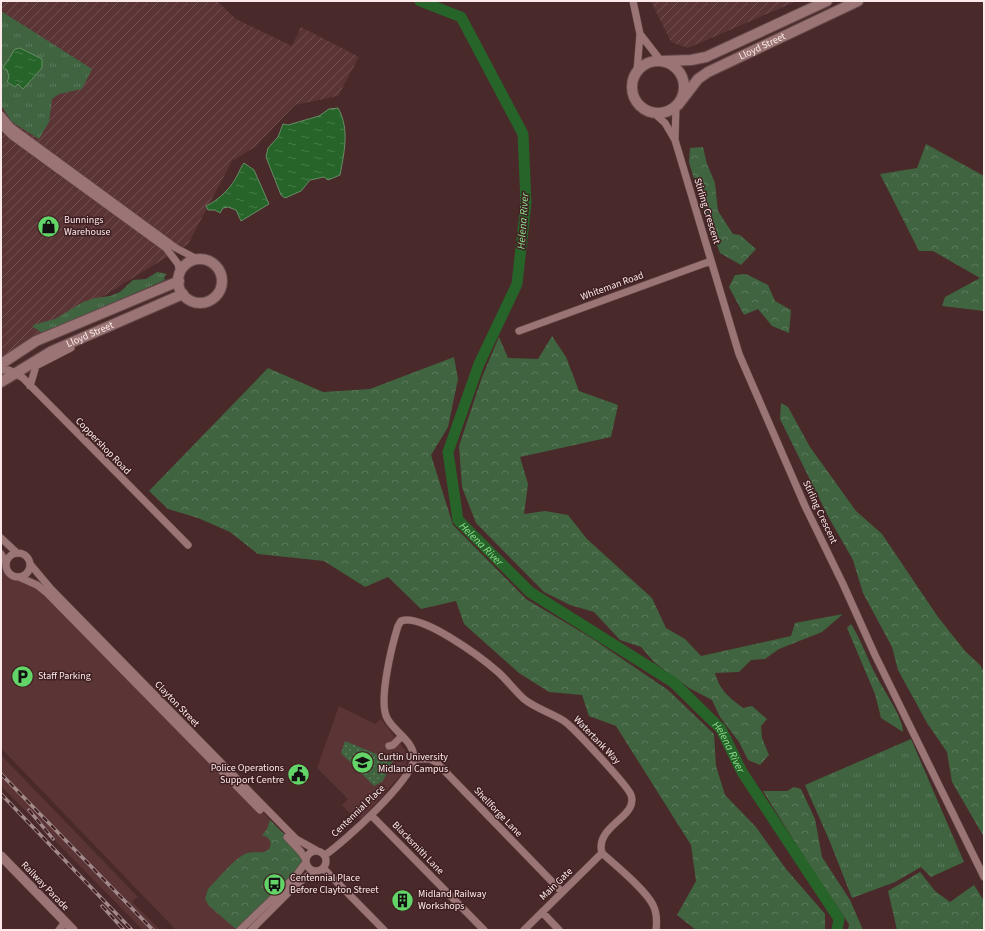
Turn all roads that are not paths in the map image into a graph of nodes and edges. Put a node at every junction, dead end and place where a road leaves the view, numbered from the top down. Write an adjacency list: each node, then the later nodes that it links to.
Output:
1 (633, 1): 4 (street)
2 (827, 1): 5 (main road, Lloyd Street)
3 (858, 1): 7 (main road, Lloyd Street)
4 (640, 34): 5 (street); 6 (street)
5 (661, 61): 6 (main road); 7 (main road)
6 (637, 71): 8 (main road)
7 (677, 106): 8 (main road); 11 (street, Stirling Crescent)
8 (654, 113): 11 (street, Stirling Crescent)
9 (1, 116): 12 (street)
10 (1, 125): 14 (street)
11 (675, 140): 13 (street, Stirling Crescent)
12 (197, 259): 14 (main road); 15 (main road)
13 (711, 261): 17 (street, Whiteman Road); 41 (street, Stirling Crescent)
14 (179, 277): 15 (main road); 18 (main road, Lloyd Street)
15 (183, 294): 16 (main road, Lloyd Street)
16 (111, 325): 20 (main road, Lloyd Street); 22 (street)
17 (519, 331)
18 (1, 364)
19 (1, 370): 20 (street)
20 (15, 372): 21 (main road, Lloyd Street); 22 (street, Coppershop Road)
21 (1, 382)
22 (30, 386): 24 (street, Coppershop Road)
23 (1, 538): 25 (street)
24 (188, 545)
25 (17, 553): 27 (street); 28 (street)
26 (1, 554): 27 (street)
27 (6, 563): 29 (street)
28 (30, 564): 29 (street); 34 (street, Clayton Street)
29 (20, 577): 38 (street, Clayton Street)
30 (402, 736): 31 (street); 32 (street); 35 (street, Watertank Way)
31 (389, 746)
32 (414, 759): 33 (street, Centennial Place); 42 (street, Shellforge Lane)
33 (371, 815): 36 (street, Centennial Place); 50 (street, Blacksmith Lane)
34 (316, 850): 36 (street); 38 (street)
35 (602, 853): 42 (street, Main Gate); 53 (street)
36 (325, 855): 39 (street)
37 (1, 856): 44 (street, Railway Parade)
38 (306, 861): 40 (street); 47 (street)
39 (324, 868): 40 (street); 49 (street)
40 (314, 871): 48 (street)
41 (984, 877)
42 (562, 892): 43 (street, Main Gate)
43 (542, 912): 51 (street, Main Gate); 52 (street)
44 (65, 922): 45 (street); 46 (street, Railway Parade)
45 (59, 930)
46 (73, 930)
47 (240, 930)
48 (251, 930)
49 (384, 930)
50 (484, 930)
51 (524, 930)
52 (559, 930)
53 (656, 930)

